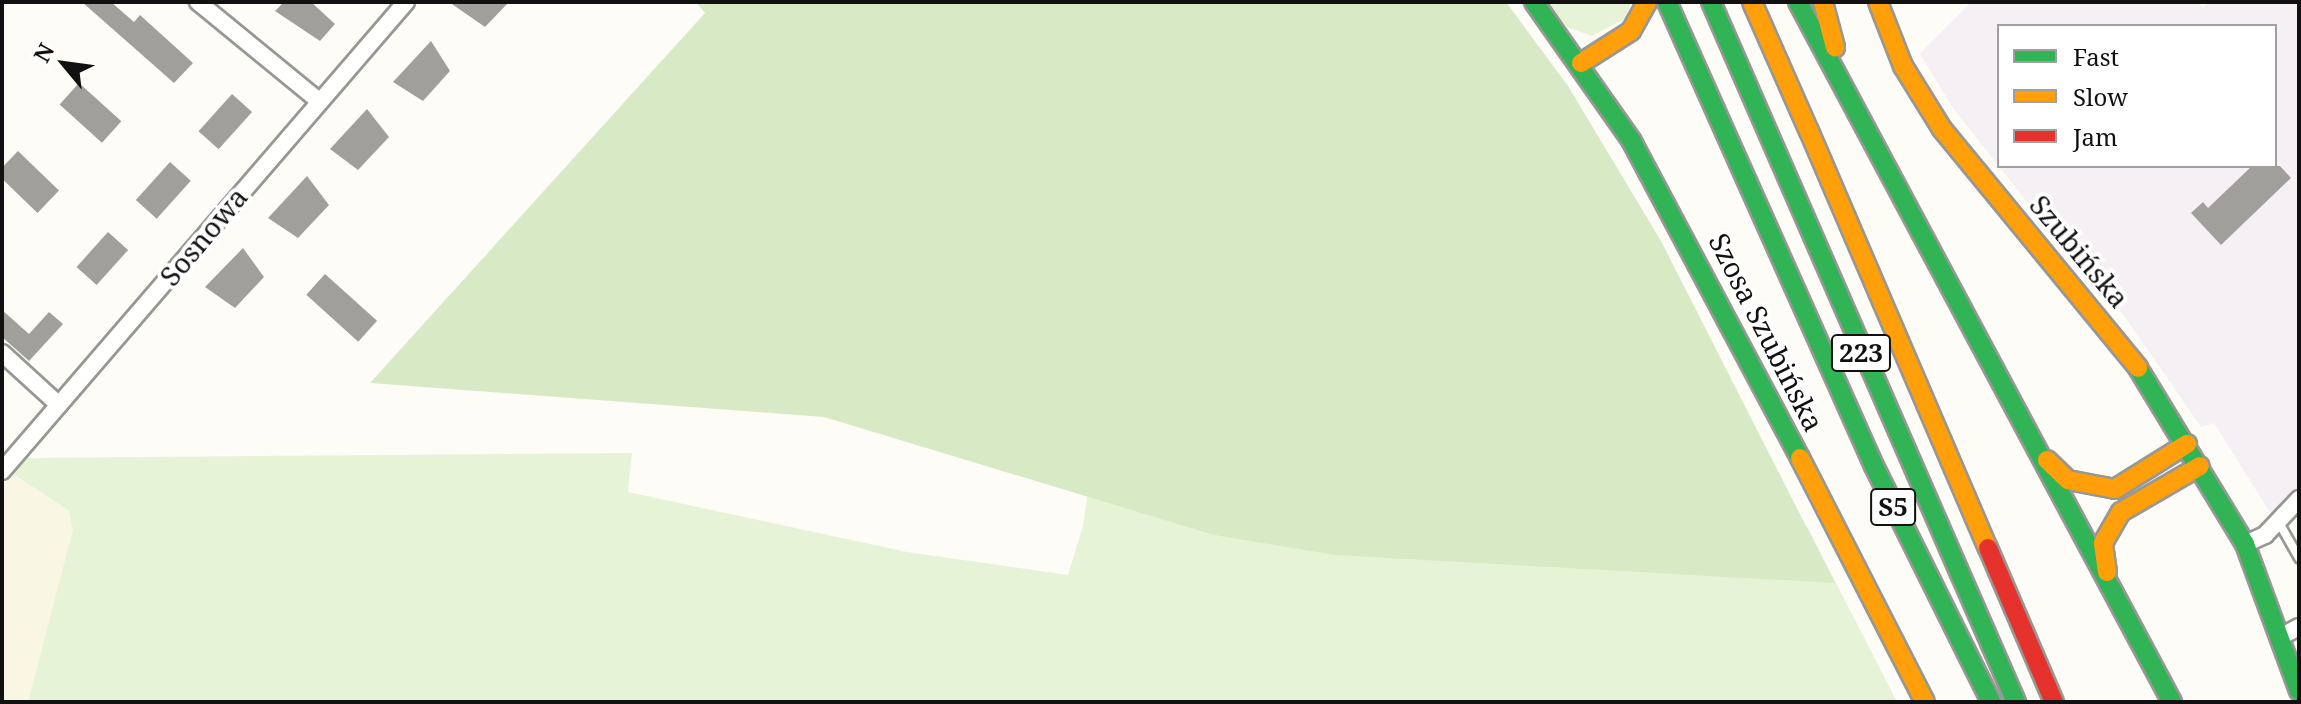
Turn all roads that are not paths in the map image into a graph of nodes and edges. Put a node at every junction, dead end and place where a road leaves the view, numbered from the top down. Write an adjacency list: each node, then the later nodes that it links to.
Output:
1 (198, 2): 12 (street)
2 (406, 2): 12 (street, Sosnowa)
3 (1534, 2): 11 (main road, Szosa Szubińska)
4 (1647, 2): 11 (main road)
5 (1667, 2): 29 (main road, S5)
6 (1711, 2): 30 (main road, 223)
7 (1752, 2): 31 (main road, 223)
8 (1798, 2): 13 (main road)
9 (1823, 2): 13 (main road)
10 (1879, 8): 16 (main road, Szubińska)
11 (1581, 63): 28 (main road, Szosa Szubińska)
12 (319, 101): 15 (street, Sosnowa)
13 (1862, 129): 17 (main road)
14 (2, 353): 15 (street)
15 (59, 405): 19 (street, Sosnowa)
16 (2187, 444): 17 (main road); 18 (main road)
17 (2037, 450): 24 (main road)
18 (2200, 466): 22 (main road); 24 (main road)
19 (2, 471)
20 (2299, 499): 21 (street)
21 (2278, 521): 22 (street); 23 (lane)
22 (2245, 544): 26 (main road)
23 (2299, 558)
24 (2108, 578): 32 (main road)
25 (2299, 627): 26 (street)
26 (2282, 636): 27 (main road)
27 (2299, 691)
28 (1925, 702)
29 (1991, 702)
30 (2016, 702)
31 (2054, 702)
32 (2172, 702)

